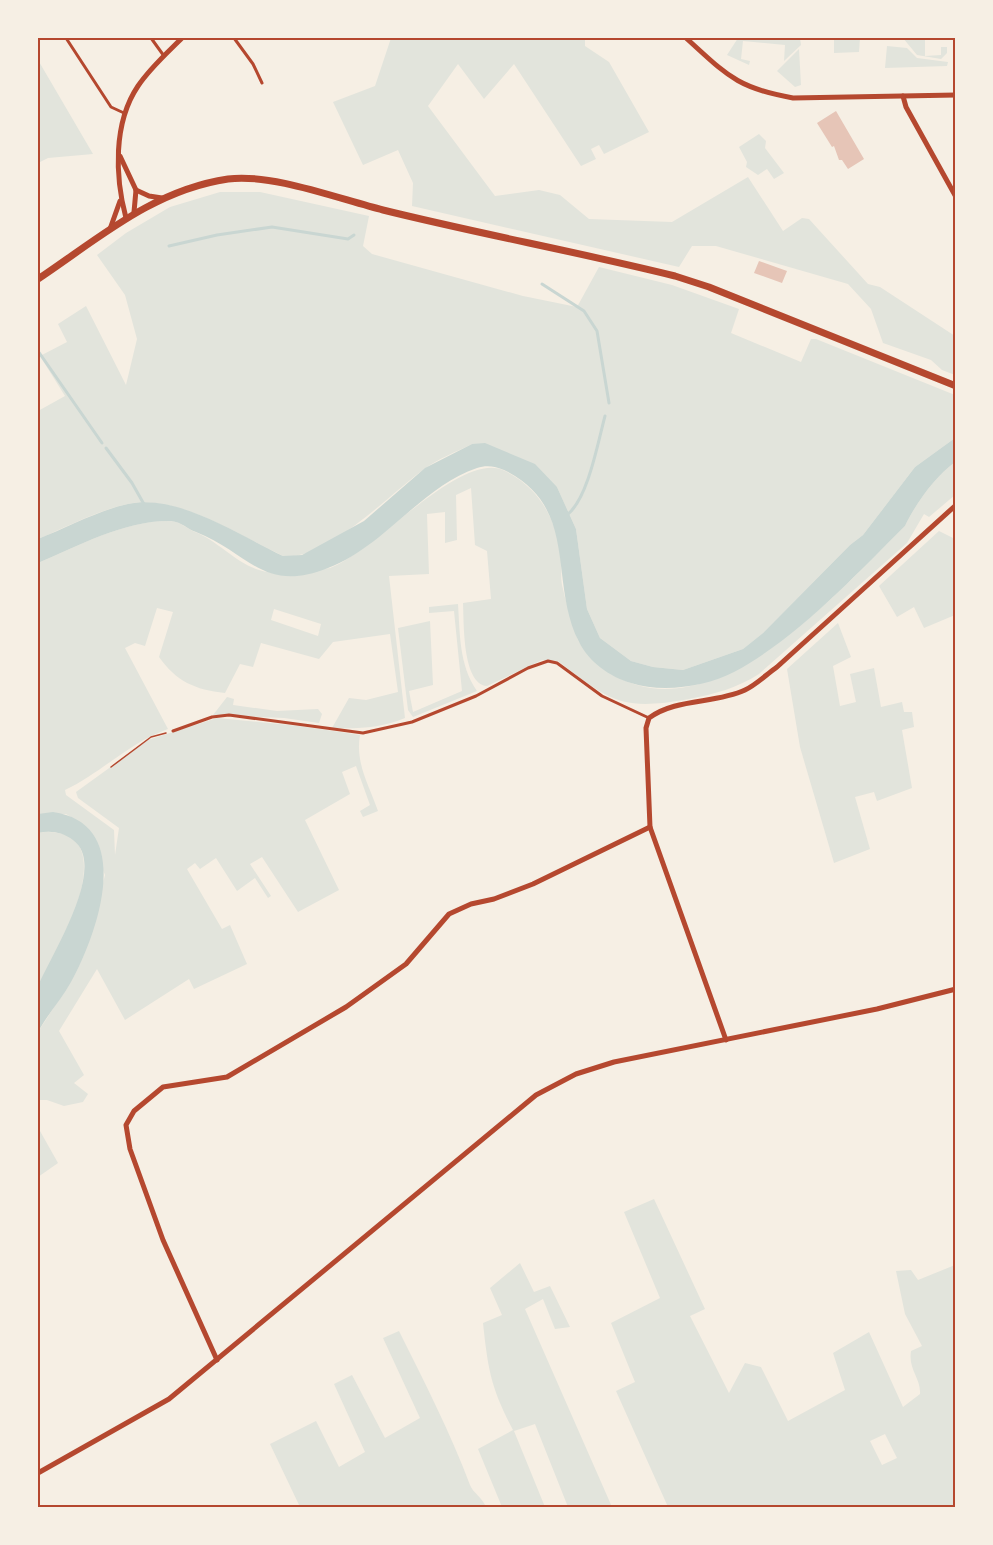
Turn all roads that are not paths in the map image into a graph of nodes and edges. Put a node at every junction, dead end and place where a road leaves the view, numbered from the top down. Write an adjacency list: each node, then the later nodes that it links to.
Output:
1 (66, 38): 10 (lane)
2 (151, 38): 6 (lane)
3 (182, 38): 6 (street)
4 (234, 38): 7 (lane)
5 (686, 38): 9 (street)
6 (164, 56): 10 (street)
7 (262, 83)
8 (956, 95): 9 (street)
9 (903, 96): 13 (street)
10 (126, 113): 11 (street)
11 (119, 155): 12 (street); 15 (street)
12 (136, 190): 14 (street); 16 (street)
13 (956, 197)
14 (162, 198): 16 (street); 20 (street)
15 (121, 199): 17 (street); 18 (street)
16 (134, 212): 17 (street)
17 (126, 218): 18 (street)
18 (109, 230): 19 (street)
19 (38, 279)
20 (956, 386)
21 (956, 505): 22 (street)
22 (650, 718): 23 (lane); 24 (street)
23 (173, 731)
24 (650, 827): 26 (street); 27 (street)
25 (956, 989): 26 (street)
26 (726, 1040): 27 (street)
27 (217, 1360): 28 (street)
28 (38, 1473)

